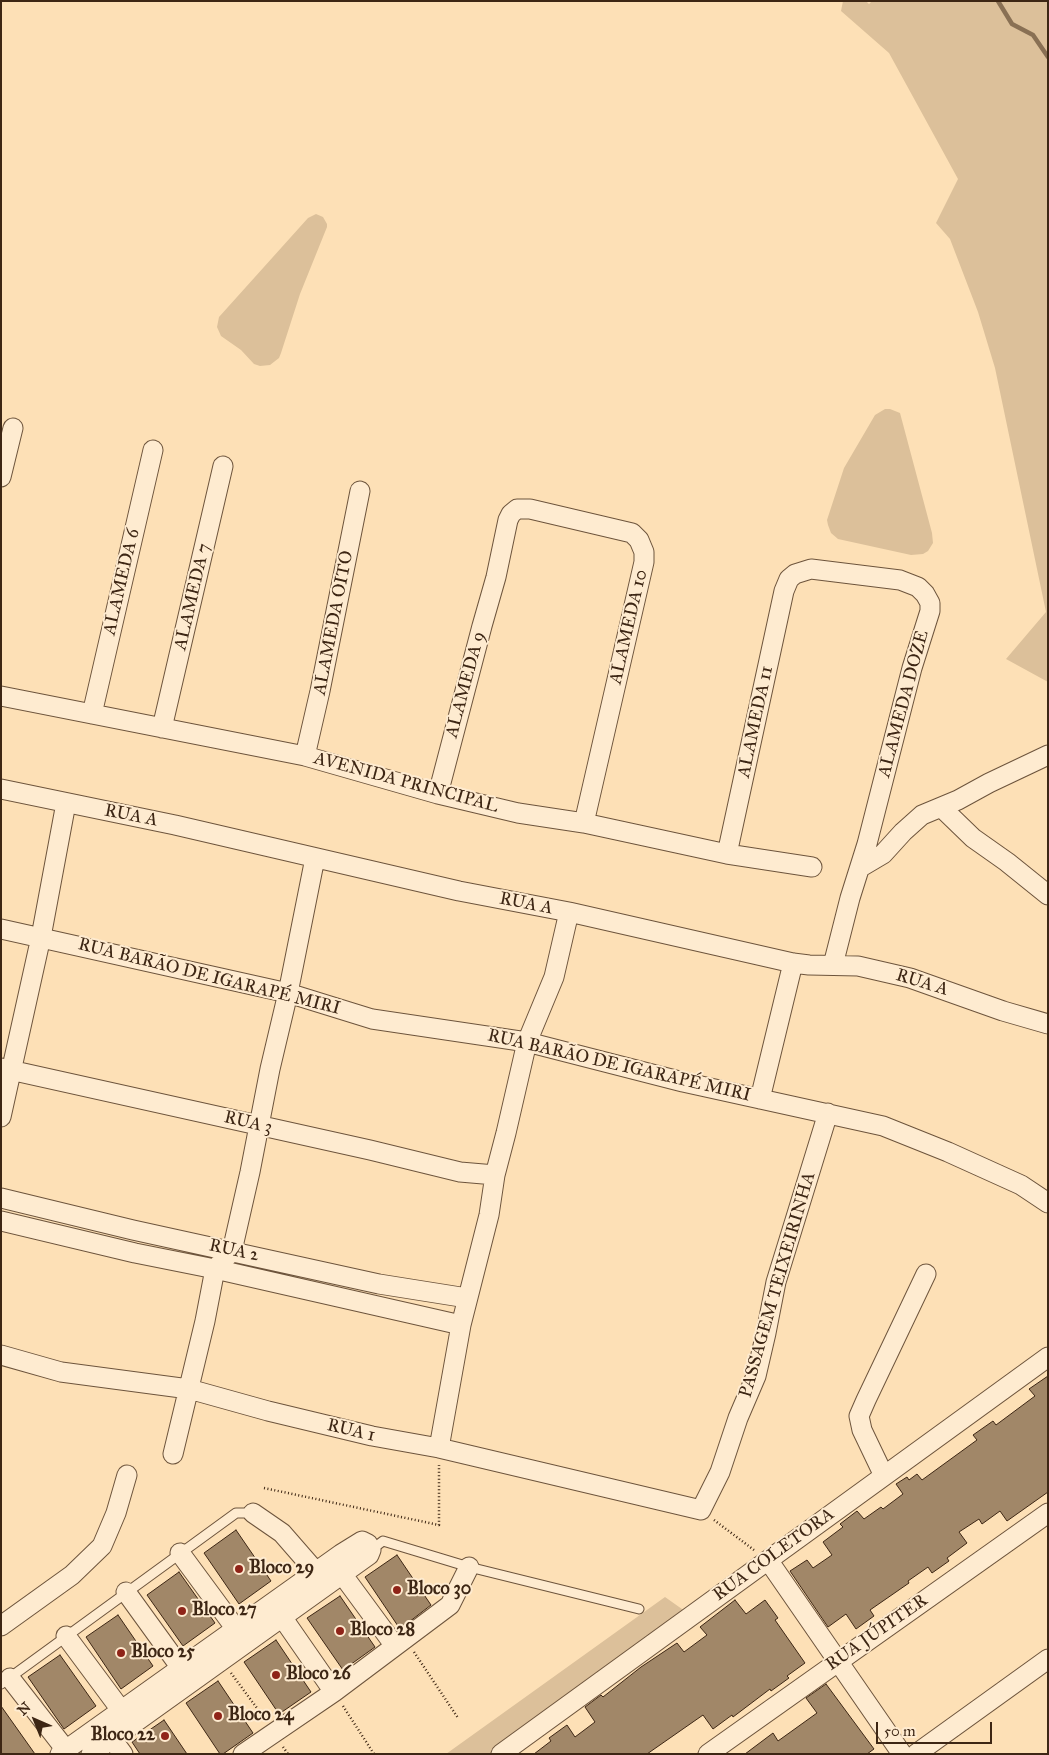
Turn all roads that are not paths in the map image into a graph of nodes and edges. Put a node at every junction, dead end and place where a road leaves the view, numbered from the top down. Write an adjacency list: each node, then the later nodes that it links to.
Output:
1 (13, 428): 4 (street)
2 (153, 450): 9 (street, ALAMEDA 6)
3 (223, 466): 10 (street, ALAMEDA 7)
4 (1, 477)
5 (360, 491): 12 (street, ALAMEDA OITO)
6 (496, 577): 14 (street, ALAMEDA 9); 17 (street, ALAMEDA 10)
7 (784, 591): 18 (street, ALAMEDA 11); 20 (street, ALAMEDA DOZE)
8 (1, 696): 9 (street, AVENIDA PRINCIPAL)
9 (92, 714): 10 (street, AVENIDA PRINCIPAL)
10 (162, 728): 12 (street, AVENIDA PRINCIPAL)
11 (1048, 754): 16 (street)
12 (305, 756): 14 (street, AVENIDA PRINCIPAL)
13 (1, 789): 15 (street, RUA A)
14 (438, 794): 17 (street, AVENIDA PRINCIPAL)
15 (66, 803): 19 (street, RUA A); 25 (street)
16 (942, 808): 20 (street); 22 (street)
17 (584, 823): 18 (street, AVENIDA PRINCIPAL)
18 (727, 854): 21 (street, AVENIDA PRINCIPAL)
19 (315, 858): 23 (street, RUA A); 28 (street)
20 (861, 866): 27 (street, ALAMEDA DOZE)
21 (812, 867)
22 (1048, 895)
23 (569, 912): 26 (street, RUA A); 30 (street)
24 (1, 929): 25 (street, RUA BARÃO DE IGARAPÉ MIRI)
25 (41, 937): 28 (street, RUA BARÃO DE IGARAPÉ MIRI); 31 (street)
26 (793, 963): 27 (street, RUA A); 32 (street)
27 (833, 965): 29 (street, RUA A)
28 (288, 993): 30 (street, RUA BARÃO DE IGARAPÉ MIRI); 35 (street)
29 (1048, 1024)
30 (527, 1042): 32 (street, RUA BARÃO DE IGARAPÉ MIRI); 36 (street)
31 (6, 1069): 34 (street); 35 (street, RUA 3)
32 (760, 1099): 33 (street, RUA BARÃO DE IGARAPÉ MIRI)
33 (828, 1113): 38 (street, RUA BARÃO DE IGARAPÉ MIRI); 52 (street, PASSAGEM TEIXEIRINHA)
34 (1, 1117)
35 (259, 1126): 36 (street, RUA 3); 40 (street)
36 (495, 1175): 43 (street)
37 (1, 1198): 40 (street, RUA 2)
38 (1048, 1203)
39 (1, 1221): 41 (street, RUA 2)
40 (232, 1251): 41 (street); 43 (street, RUA 2)
41 (214, 1269): 44 (street, RUA 2); 47 (street)
42 (926, 1274): 51 (street)
43 (467, 1298): 44 (street)
44 (461, 1325): 48 (street)
45 (1, 1355): 47 (street, RUA 1)
46 (1048, 1357): 51 (street, RUA COLETORA)
47 (189, 1389): 48 (street, RUA 1); 49 (street)
48 (439, 1448): 52 (street, RUA 1)
49 (173, 1454)
50 (127, 1474): 64 (street)
51 (884, 1476): 57 (street, RUA COLETORA)
52 (701, 1510)
53 (253, 1513): 56 (lane); 60 (street)
54 (1048, 1513): 69 (street, RUA JÚPITER)
55 (371, 1550): 58 (lane); 59 (street); 60 (street)
56 (180, 1553): 61 (lane); 65 (street)
57 (768, 1560): 69 (street); 78 (street, RUA COLETORA)
58 (469, 1567): 62 (lane); 67 (street)
59 (342, 1574): 60 (street); 67 (street)
60 (312, 1582): 63 (street); 65 (street)
61 (126, 1592): 66 (lane); 70 (street)
62 (639, 1608)
63 (282, 1617): 72 (street); 74 (street)
64 (1, 1626)
65 (236, 1629): 70 (street)
66 (66, 1636): 71 (lane); 73 (street)
67 (400, 1642): 72 (street)
68 (1048, 1659): 81 (street)
69 (837, 1661): 79 (street, RUA JÚPITER); 80 (street)
70 (181, 1668): 73 (street)
71 (6, 1681): 75 (street)
72 (334, 1692): 77 (street)
73 (121, 1710): 75 (street)
74 (118, 1746): 76 (street)
75 (63, 1752)
76 (91, 1754)
77 (243, 1754)
78 (501, 1754)
79 (708, 1754)
80 (902, 1754)
81 (916, 1754)

